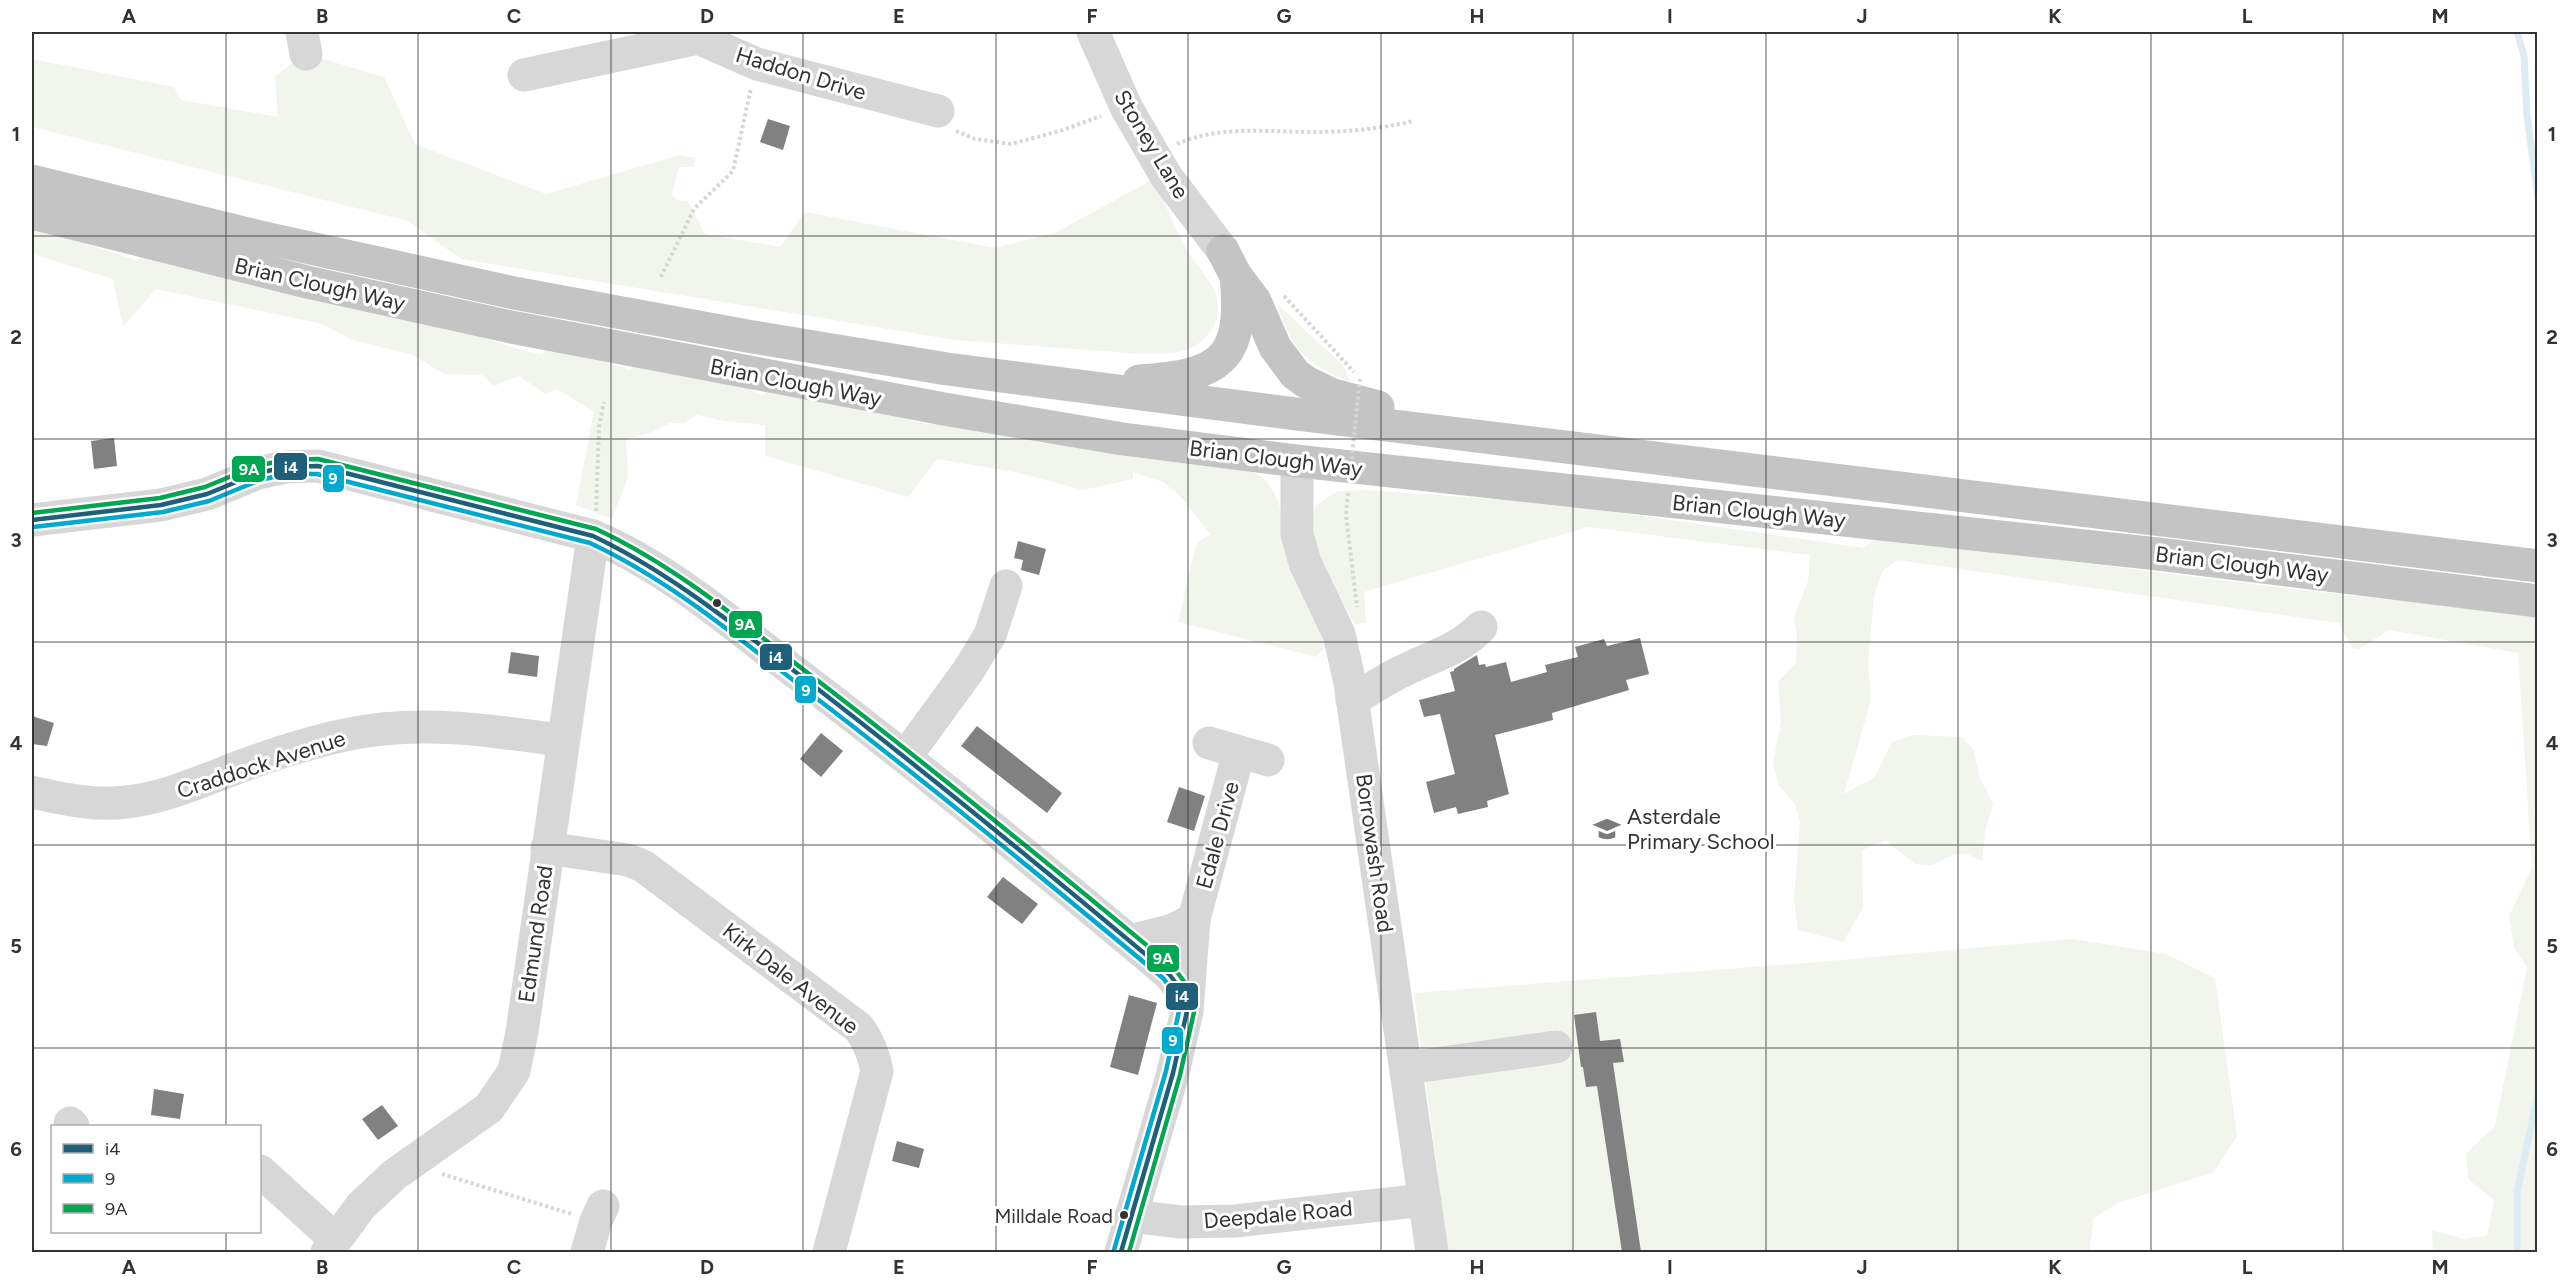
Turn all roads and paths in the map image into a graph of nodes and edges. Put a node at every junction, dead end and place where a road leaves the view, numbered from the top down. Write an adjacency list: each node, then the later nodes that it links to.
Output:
1 (1093, 32): 5 (street, Stoney Lane)
2 (699, 35): 3 (street, Haddon Drive); 4 (street, Haddon Drive)
3 (757, 64): 6 (street, Haddon Drive); 12 (path)
4 (524, 75)
5 (1126, 106): 6 (path); 8 (street, Stoney Lane)
6 (938, 111)
7 (1413, 121): 8 (path)
8 (1156, 158): 11 (street, Stoney Lane)
9 (32, 181): 14 (highway, Brian Clough Way)
10 (32, 213): 17 (highway, Brian Clough Way)
11 (1229, 263): 14 (highway); 16 (highway)
12 (661, 277)
13 (1288, 299): 23 (path, bridge)
14 (1065, 385): 16 (highway, Brian Clough Way)
15 (604, 402): 19 (path)
16 (1583, 448): 20 (highway, Brian Clough Way)
17 (1298, 461): 22 (highway, Brian Clough Way); 25 (street, Borrowash Road)
18 (32, 520): 19 (street)
19 (593, 536): 26 (street, Edmund Road); 28 (street)
20 (2538, 566)
21 (1006, 586): 28 (street)
22 (2538, 600)
23 (1358, 609)
24 (1481, 627): 25 (street)
25 (1352, 700): 35 (street, Borrowash Road)
26 (563, 741): 29 (street, Craddock Avenue); 30 (street, Edmund Road)
27 (1239, 752): 31 (street, Edale Drive)
28 (906, 756): 32 (street)
29 (32, 792)
30 (547, 848): 36 (street, Edmund Road); 43 (street, Kirk Dale Avenue)
31 (1194, 919): 32 (street, Edale Drive); 33 (street, Edale Drive)
32 (1130, 941): 33 (street)
33 (1187, 1011): 40 (street)
34 (1556, 1047): 35 (street)
35 (1407, 1068): 38 (street, Borrowash Road)
36 (408, 1164): 39 (path); 41 (street, Edmund Road)
37 (261, 1172): 41 (street)
38 (1425, 1200): 40 (street, Deepdale Road); 45 (street, Borrowash Road)
39 (599, 1213): 42 (street)
40 (1131, 1216): 44 (street)
41 (331, 1246)
42 (587, 1252)
43 (829, 1252)
44 (1121, 1252)
45 (1432, 1252)

